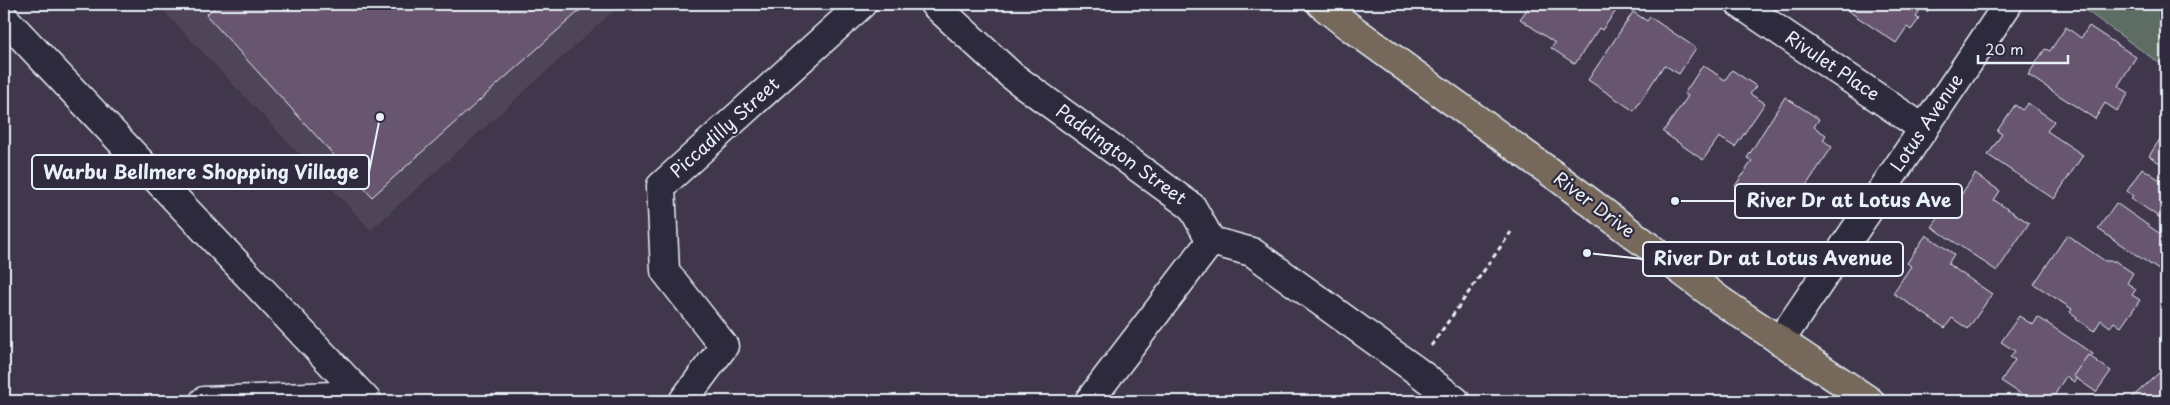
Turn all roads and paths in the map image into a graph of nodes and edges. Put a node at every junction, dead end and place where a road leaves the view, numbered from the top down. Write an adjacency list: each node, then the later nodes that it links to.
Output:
1 (862, 4): 14 (street, Piccadilly Street)
2 (934, 4): 9 (street, Paddington Street)
3 (1321, 4): 10 (main road, River Drive)
4 (1740, 4): 7 (street, Rivulet Place)
5 (2008, 4): 7 (street, Lotus Avenue)
6 (4, 18): 12 (street)
7 (1924, 129): 10 (street, Lotus Avenue)
8 (1511, 232): 11 (path)
9 (1211, 241): 15 (street); 16 (street)
10 (1780, 341): 17 (main road, River Drive)
11 (1436, 352)
12 (364, 398): 13 (street)
13 (204, 401)
14 (683, 401)
15 (1089, 401)
16 (1456, 401)
17 (1870, 401)

